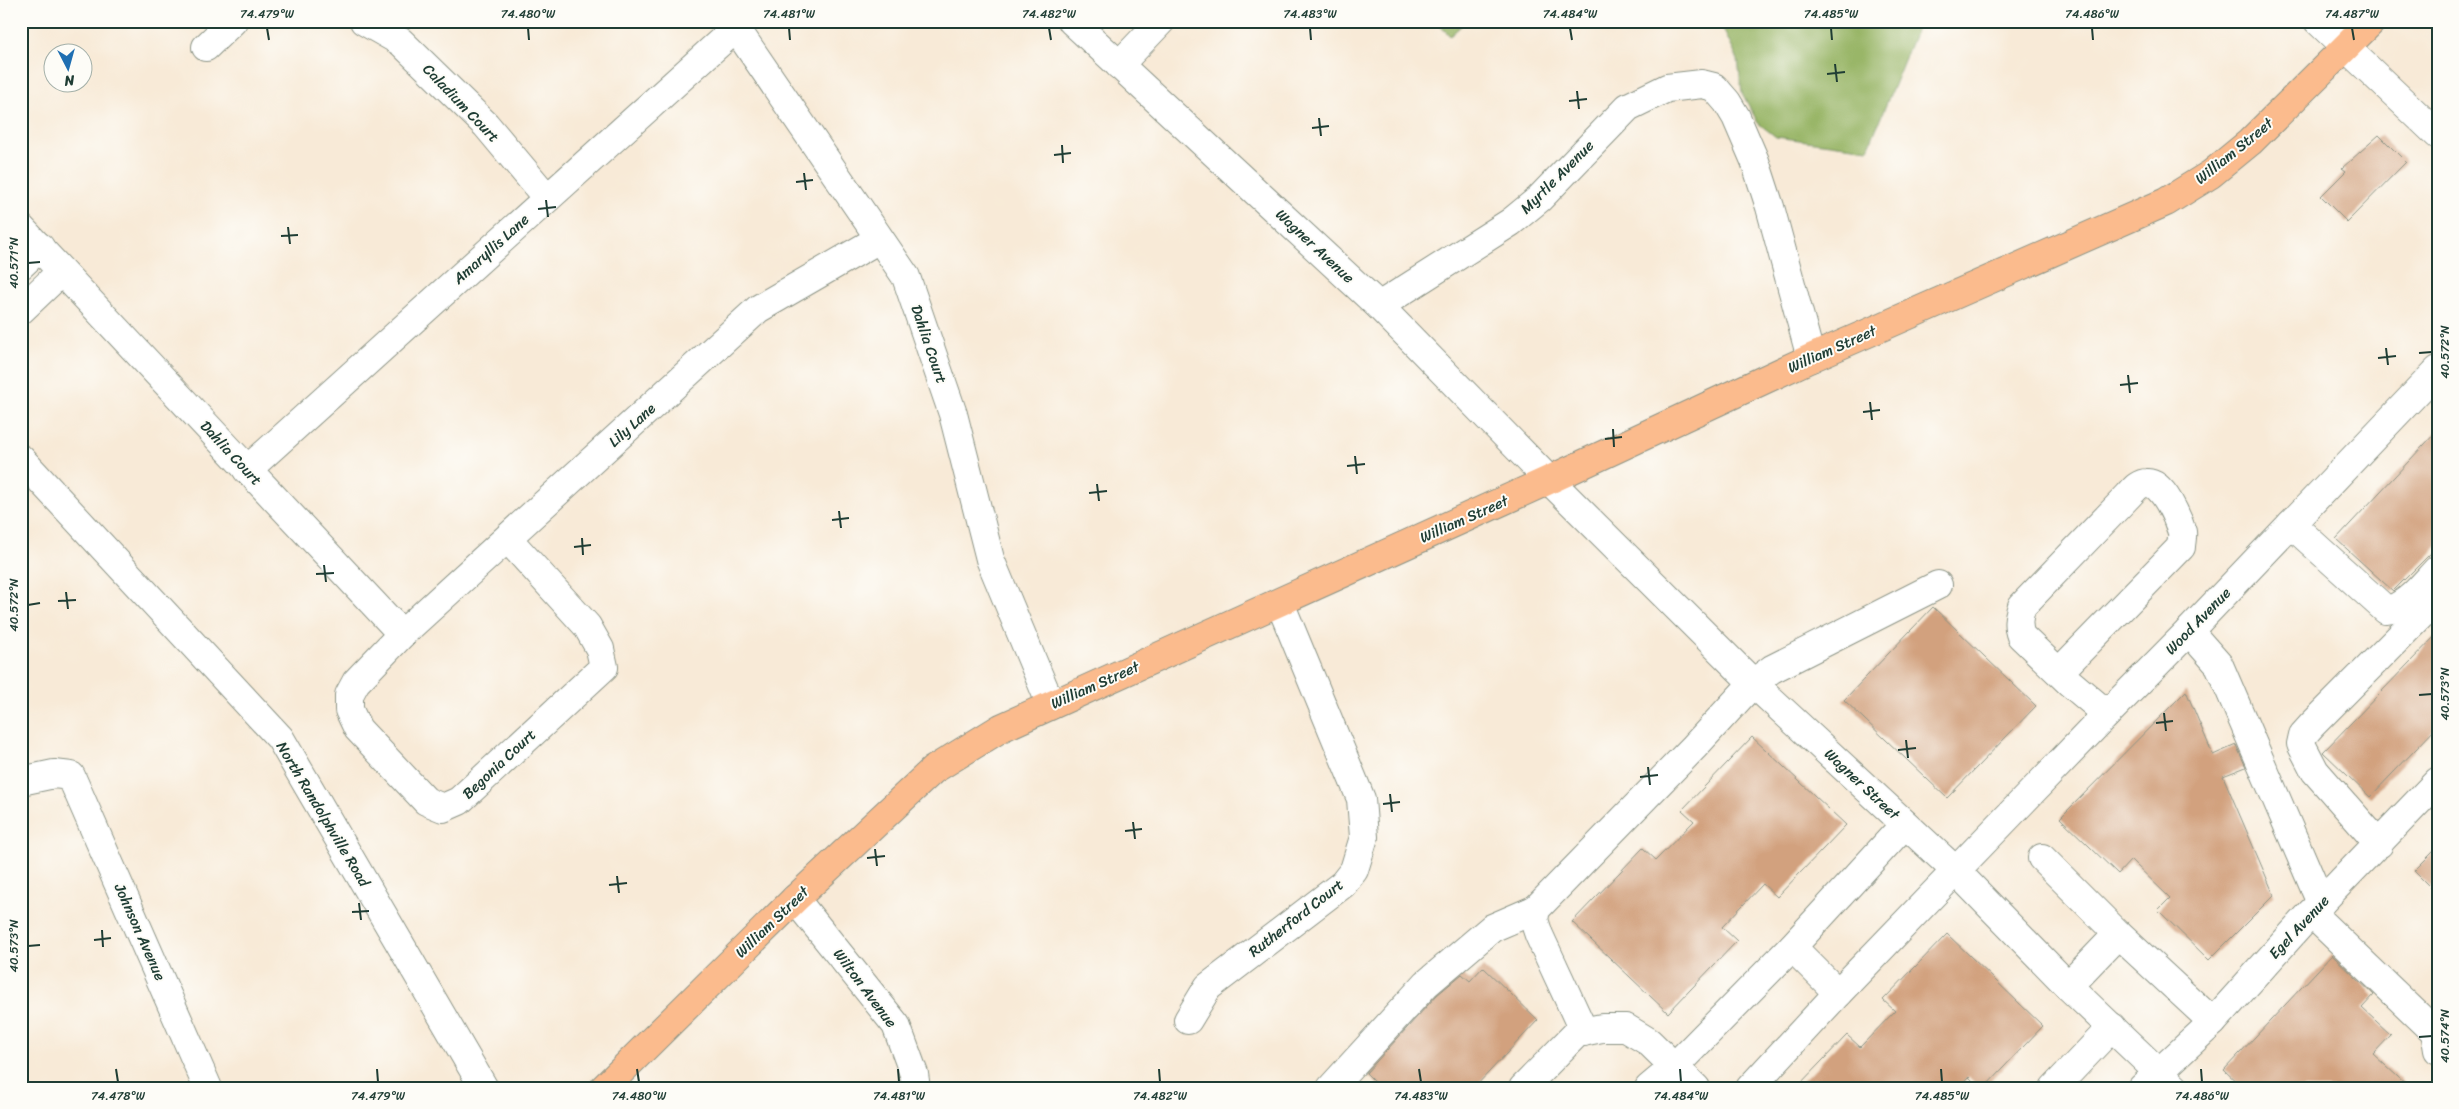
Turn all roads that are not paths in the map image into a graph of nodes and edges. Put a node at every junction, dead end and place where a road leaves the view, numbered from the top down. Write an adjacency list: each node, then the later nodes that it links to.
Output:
1 (233, 21): 8 (street)
2 (364, 21): 12 (street, Caladium Court)
3 (1072, 21): 10 (street, Wagner Avenue)
4 (1161, 21): 10 (street)
5 (2318, 21): 9 (street)
6 (2372, 21): 9 (main road, William Street)
7 (733, 25): 12 (street, Amaryllis Lane); 14 (street, Dahlia Court)
8 (206, 47)
9 (2346, 48): 11 (street); 19 (main road, William Street)
10 (1119, 65): 17 (street, Wagner Avenue)
11 (2438, 135)
12 (548, 198): 22 (street, Amaryllis Lane)
13 (21, 228): 15 (street, Dahlia Court)
14 (879, 239): 25 (street, Lily Lane); 34 (street, Dahlia Court)
15 (31, 256): 16 (street, Dahlia Court)
16 (61, 272): 18 (street); 22 (street, Dahlia Court)
17 (1379, 306): 19 (street, Myrtle Avenue); 23 (street, Wagner Avenue)
18 (21, 310)
19 (1810, 358): 23 (main road, William Street)
20 (2436, 374): 24 (street, Wood Avenue)
21 (21, 459): 57 (street, North Randolphville Road)
22 (247, 470): 31 (street, Dahlia Court)
23 (1550, 480): 29 (main road, William Street); 33 (street, Wagner Street)
24 (2291, 524): 26 (street); 30 (street, Wood Avenue)
25 (507, 538): 31 (street, Lily Lane); 31 (street, Begonia Court)
26 (2438, 569)
27 (1938, 585): 33 (street)
28 (2438, 598): 39 (street)
29 (1280, 603): 34 (main road, William Street); 49 (street, Rutherford Court)
30 (2189, 632): 35 (street, Wood Avenue); 43 (street)
31 (402, 634)
32 (2064, 666): 32 (street); 35 (street)
33 (1753, 683): 38 (street, Wagner Street); 44 (street)
34 (1050, 705): 42 (main road, William Street)
35 (2107, 714): 41 (street, Wood Avenue)
36 (21, 781): 56 (street, Johnson Avenue)
37 (2438, 781): 39 (street, Egel Avenue)
38 (1905, 824): 41 (street, Wagner Street); 46 (street)
39 (2379, 844): 43 (street, Egel Avenue)
40 (2042, 858): 45 (street)
41 (1956, 872): 47 (street, Wagner Street); 48 (street, Wood Avenue)
42 (795, 899): 58 (main road, William Street); 59 (street, Wilton Avenue)
43 (2316, 908): 50 (street, Egel Avenue); 53 (street)
44 (1536, 909): 52 (street); 60 (street)
45 (2118, 934): 47 (street); 50 (street)
46 (1792, 947): 48 (street); 54 (street)
47 (2068, 986): 51 (street, Wagner Street)
48 (1838, 993): 64 (street, Wood Avenue)
49 (1188, 1020)
50 (2213, 1022): 55 (street, Egel Avenue)
51 (2112, 1027): 55 (street, Wagner Street); 65 (street)
52 (1584, 1032): 54 (street); 61 (street)
53 (2438, 1050)
54 (1674, 1067): 62 (street); 63 (street)
55 (2158, 1082)
56 (208, 1088)
57 (484, 1088)
58 (604, 1088)
59 (916, 1088)
60 (1332, 1088)
61 (1523, 1088)
62 (1650, 1088)
63 (1696, 1088)
64 (1750, 1088)
65 (2054, 1088)

